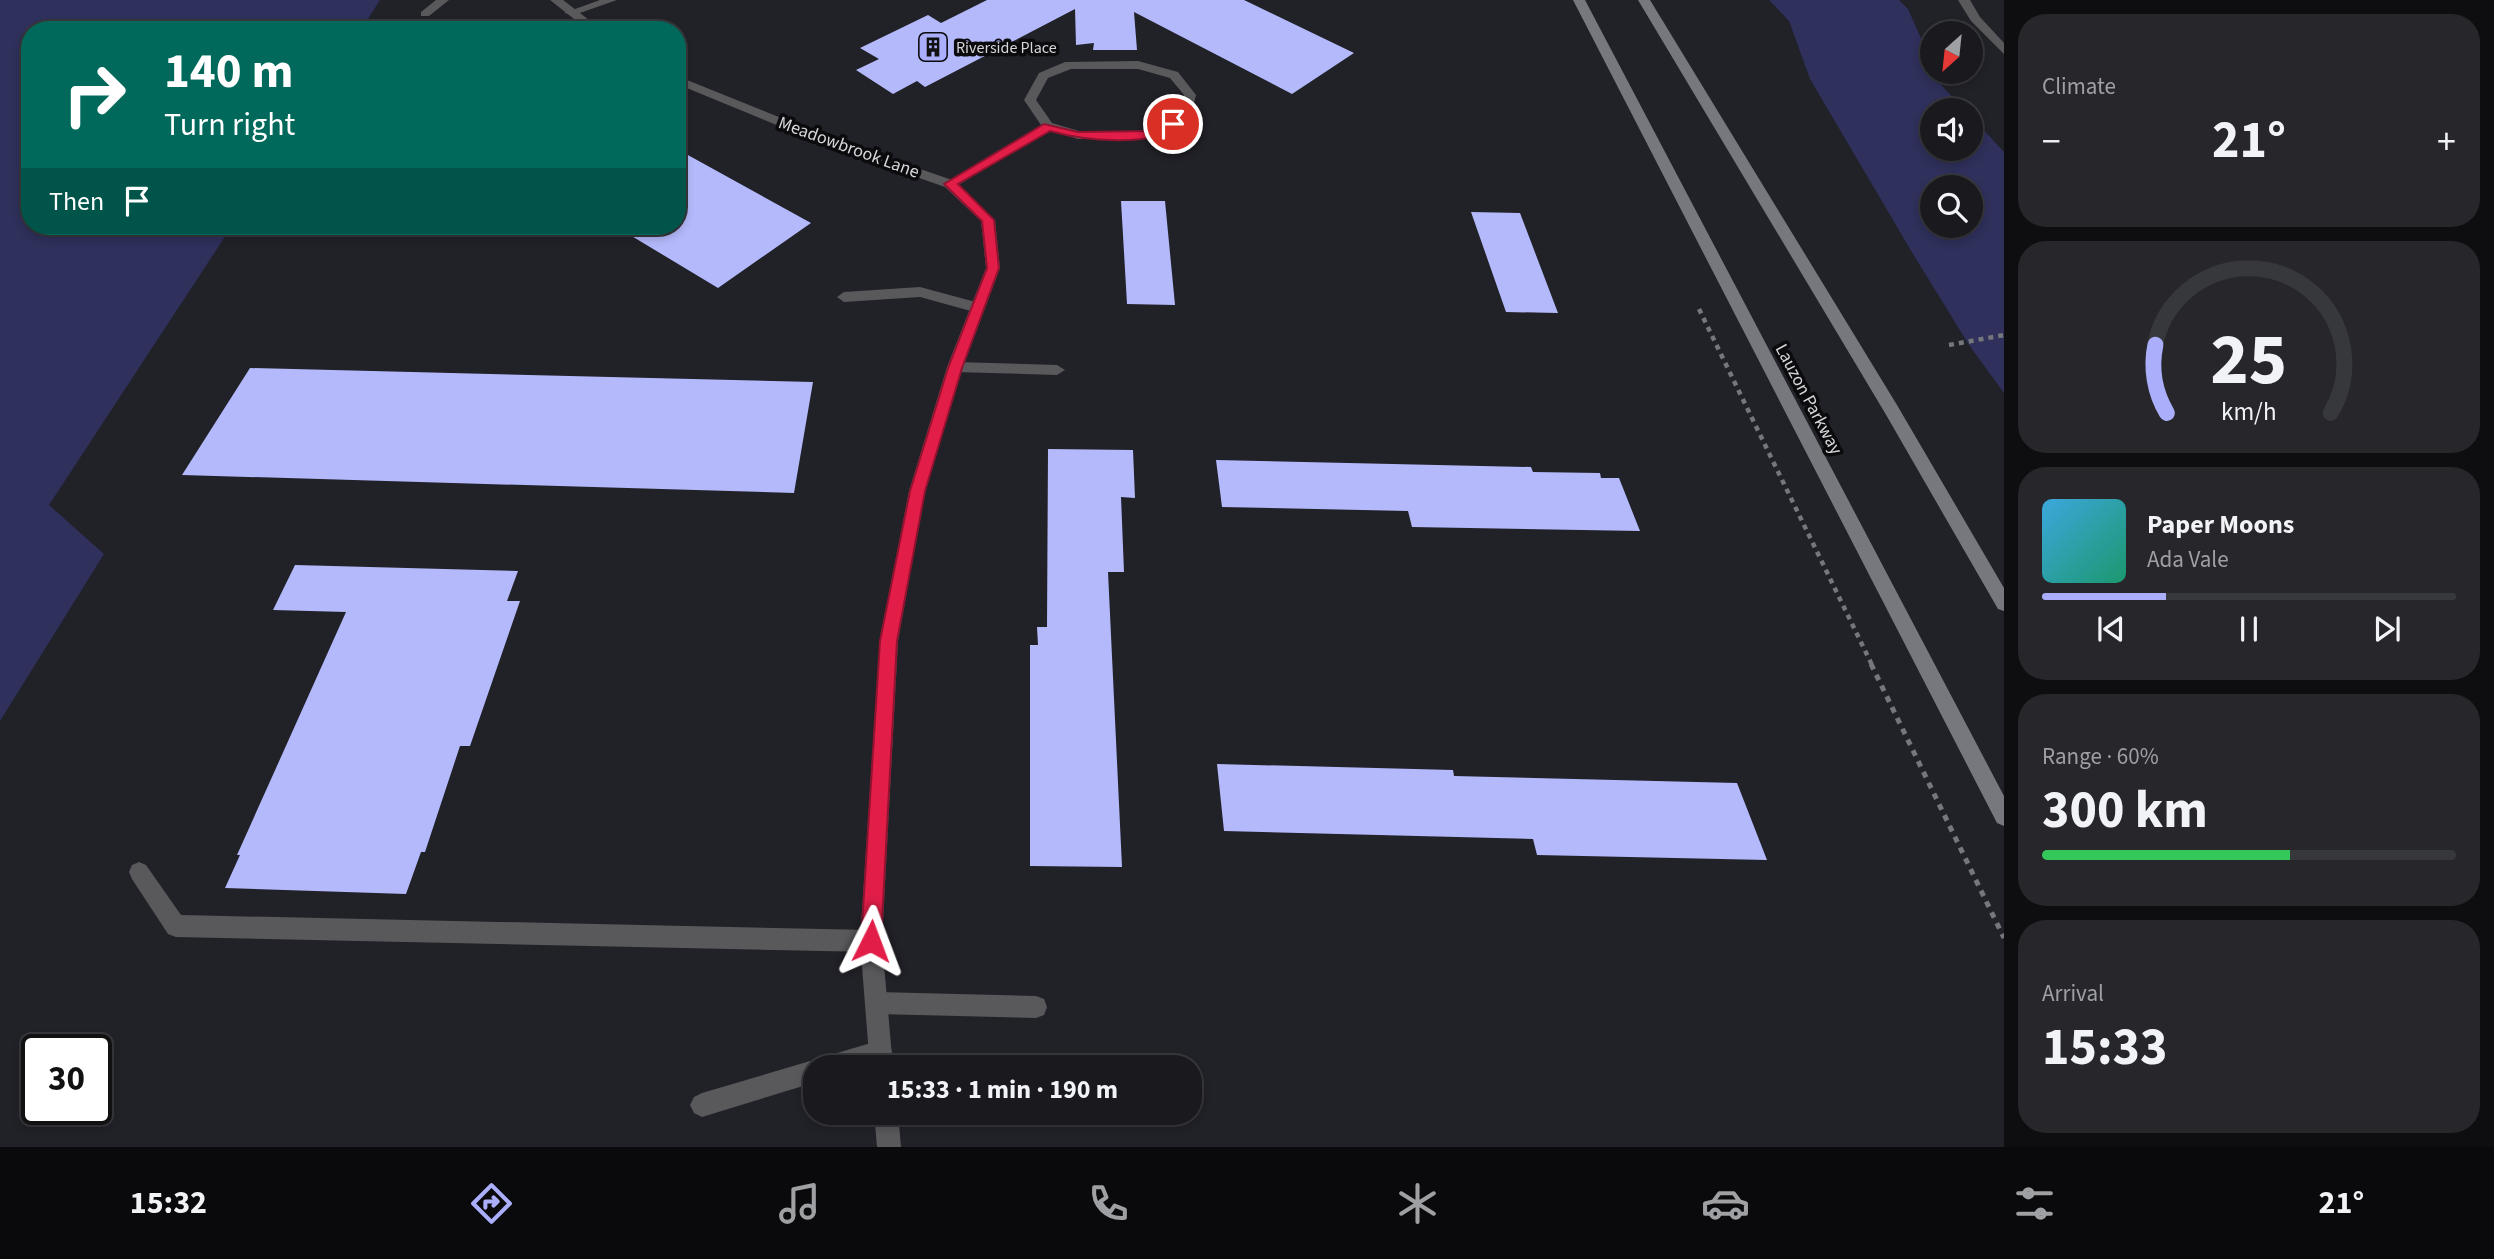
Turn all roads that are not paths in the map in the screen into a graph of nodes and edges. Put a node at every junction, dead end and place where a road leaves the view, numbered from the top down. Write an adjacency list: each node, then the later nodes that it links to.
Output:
1 (443, 0): 8 (street)
2 (556, 0): 7 (street)
3 (611, 0): 7 (street)
4 (1579, 0): 19 (main road, Lauzon Parkway)
5 (1644, 0): 18 (main road)
6 (1964, 0): 10 (street)
7 (570, 13): 9 (street)
8 (425, 14)
9 (582, 21)
10 (2004, 50)
11 (686, 83): 13 (street, Meadowbrook Lane)
12 (1048, 127): 12 (street); 13 (street)
13 (950, 184): 15 (street, Meadowbrook Lane)
14 (844, 297): 15 (street)
15 (978, 308): 16 (street, Meadowbrook Lane)
16 (955, 368): 17 (street); 21 (street, Meadowbrook Lane)
17 (1057, 370)
18 (2004, 604)
19 (2004, 816)
20 (139, 872): 21 (street)
21 (871, 941): 22 (street, Meadowbrook Lane)
22 (877, 1003): 23 (street); 24 (street, Meadowbrook Lane)
23 (1036, 1007)
24 (882, 1055)
25 (803, 1074): 26 (street)
26 (702, 1105)
27 (887, 1125): 28 (street)
28 (889, 1147)

